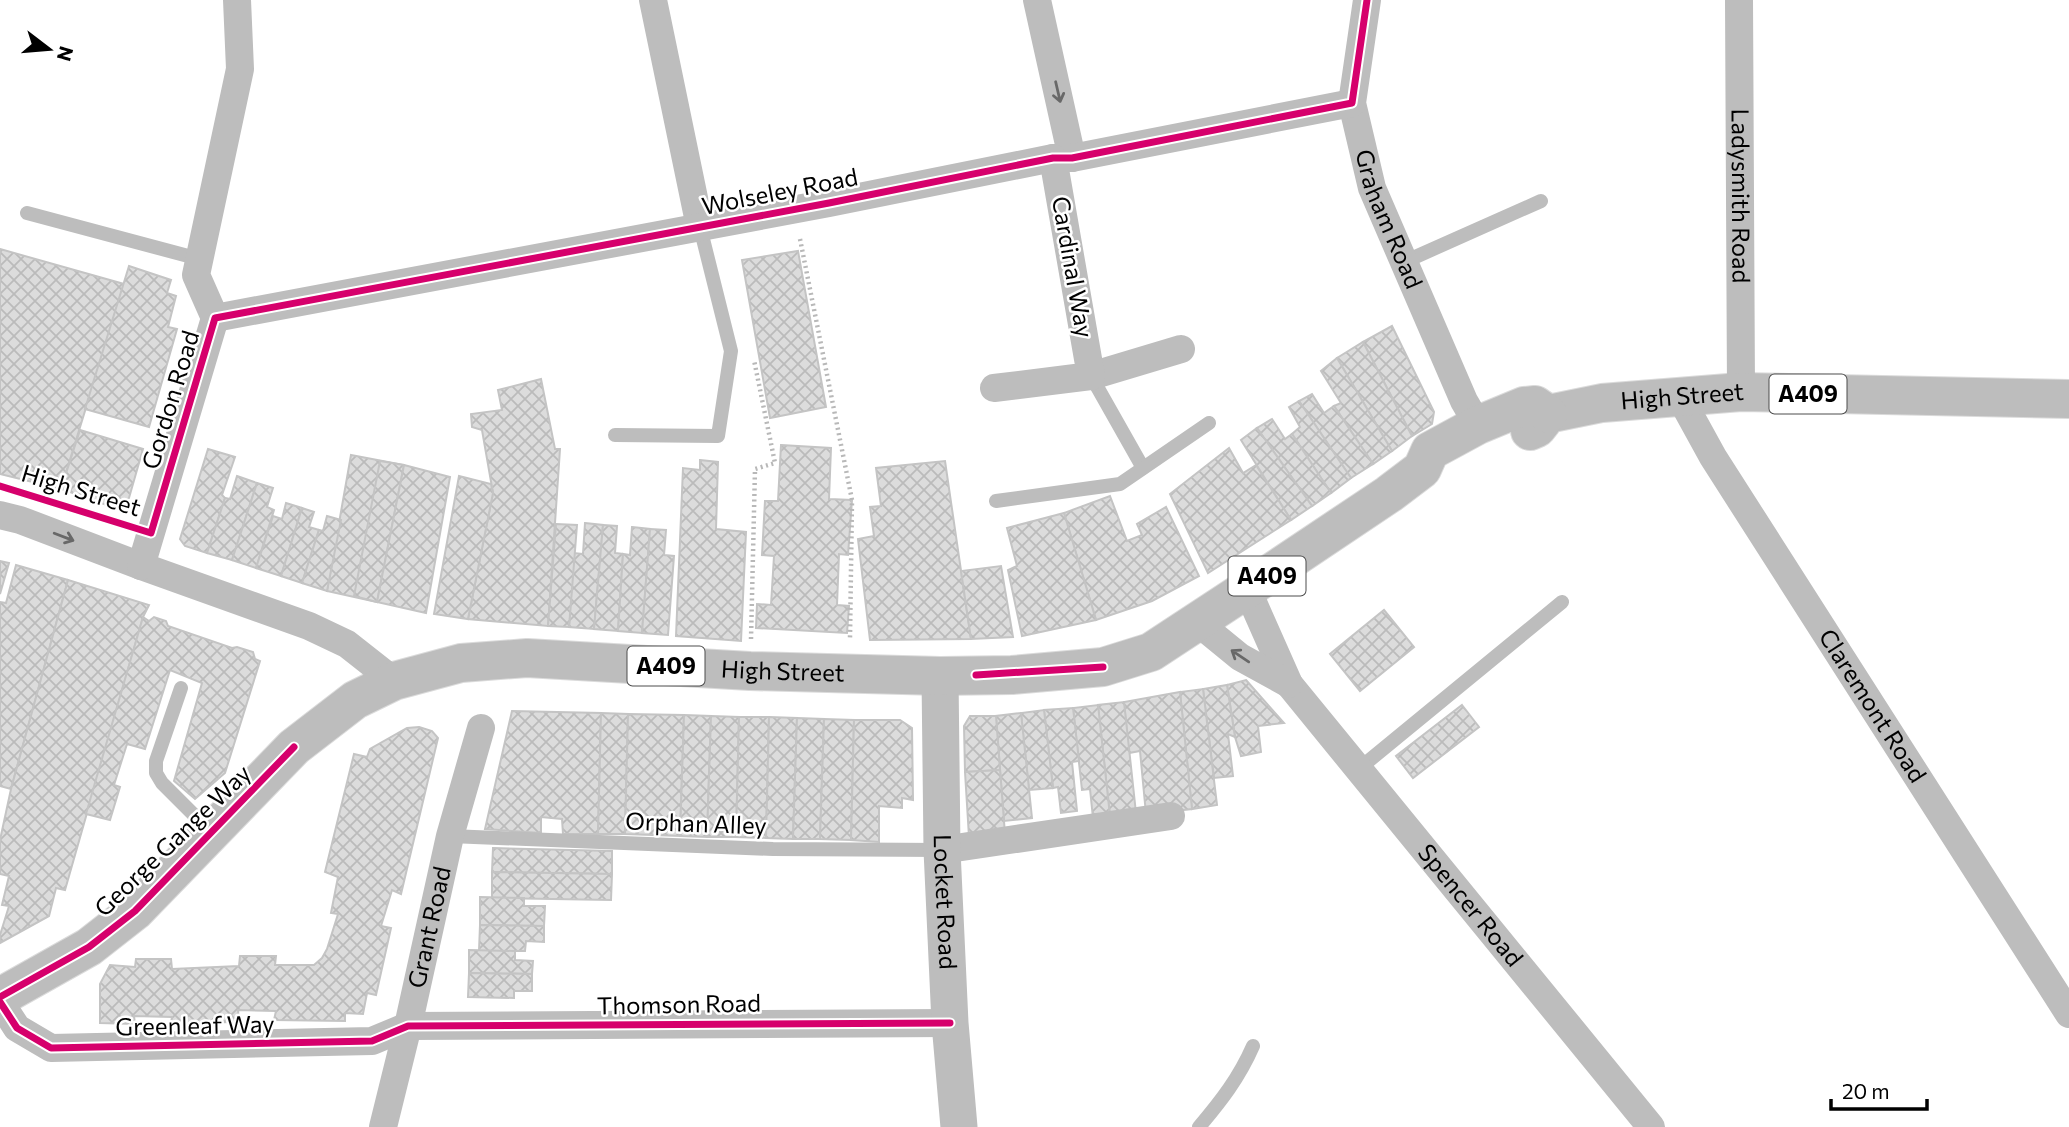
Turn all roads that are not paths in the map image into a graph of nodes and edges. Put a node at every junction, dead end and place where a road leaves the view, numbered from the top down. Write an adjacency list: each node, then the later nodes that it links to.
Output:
1 (237, 0): 12 (street)
2 (653, 0): 10 (street)
3 (1367, 0): 6 (street, Graham Road)
4 (1739, 0): 17 (street, Ladysmith Road)
5 (1040, 13): 7 (street, Cardinal Way, one-way to 7)
6 (1352, 103): 7 (street, Wolseley Road); 11 (street, Graham Road)
7 (1063, 158): 10 (street, Wolseley Road); 15 (street, Cardinal Way)
8 (1541, 201): 11 (lane)
9 (27, 213): 12 (lane)
10 (700, 227): 13 (street, Wolseley Road); 23 (lane)
11 (1404, 262): 22 (street, Graham Road)
12 (196, 275): 13 (street, Gordon Road)
13 (215, 318): 28 (street, Gordon Road)
14 (1181, 349): 15 (street)
15 (1091, 376): 16 (street); 24 (lane)
16 (994, 388)
17 (1741, 392): 18 (main road, High Street / A409); 19 (main road, High Street / A409)
18 (1680, 397): 20 (main road, High Street / A409); 43 (street, Claremont Road)
19 (2069, 399)
20 (1548, 414): 22 (main road, High Street / A409); 25 (main road, High Street)
21 (1209, 423): 24 (lane)
22 (1478, 425): 25 (main road, High Street / A409)
23 (615, 435)
24 (1143, 468): 26 (lane)
25 (1422, 469): 29 (main road, High Street / A409)
26 (996, 501)
27 (0, 515): 28 (street, High Street, one-way to 28)
28 (141, 566): 33 (street, High Street)
29 (1247, 589): 31 (main road, High Street / A409); 34 (street, Spencer Road)
30 (1563, 602): 37 (lane)
31 (1196, 621): 32 (main road, High Street / A409); 34 (street, Spencer Road, one-way to 31)
32 (940, 677): 33 (main road, High Street / A409); 41 (street, Locket Road)
33 (394, 681): 39 (main road, George Gange Way / A409)
34 (1289, 684): 37 (street, Spencer Road)
35 (181, 688): 39 (lane)
36 (481, 728): 40 (street, Grant Road)
37 (1360, 768): 50 (street, Spencer Road)
38 (1171, 816): 41 (street)
39 (211, 833): 42 (main road, George Gange Way / A409)
40 (450, 836): 41 (lane, Orphan Alley); 45 (street, Grant Road)
41 (942, 850): 44 (street, Locket Road)
42 (0, 999): 45 (street, Greenleaf Way)
43 (2069, 1014)
44 (950, 1023): 45 (street, Thomson Road); 48 (street, Locket Road)
45 (408, 1026): 47 (street, Grant Road)
46 (1253, 1046): 49 (lane)
47 (383, 1127)
48 (959, 1127)
49 (1199, 1127)
50 (1651, 1127)

